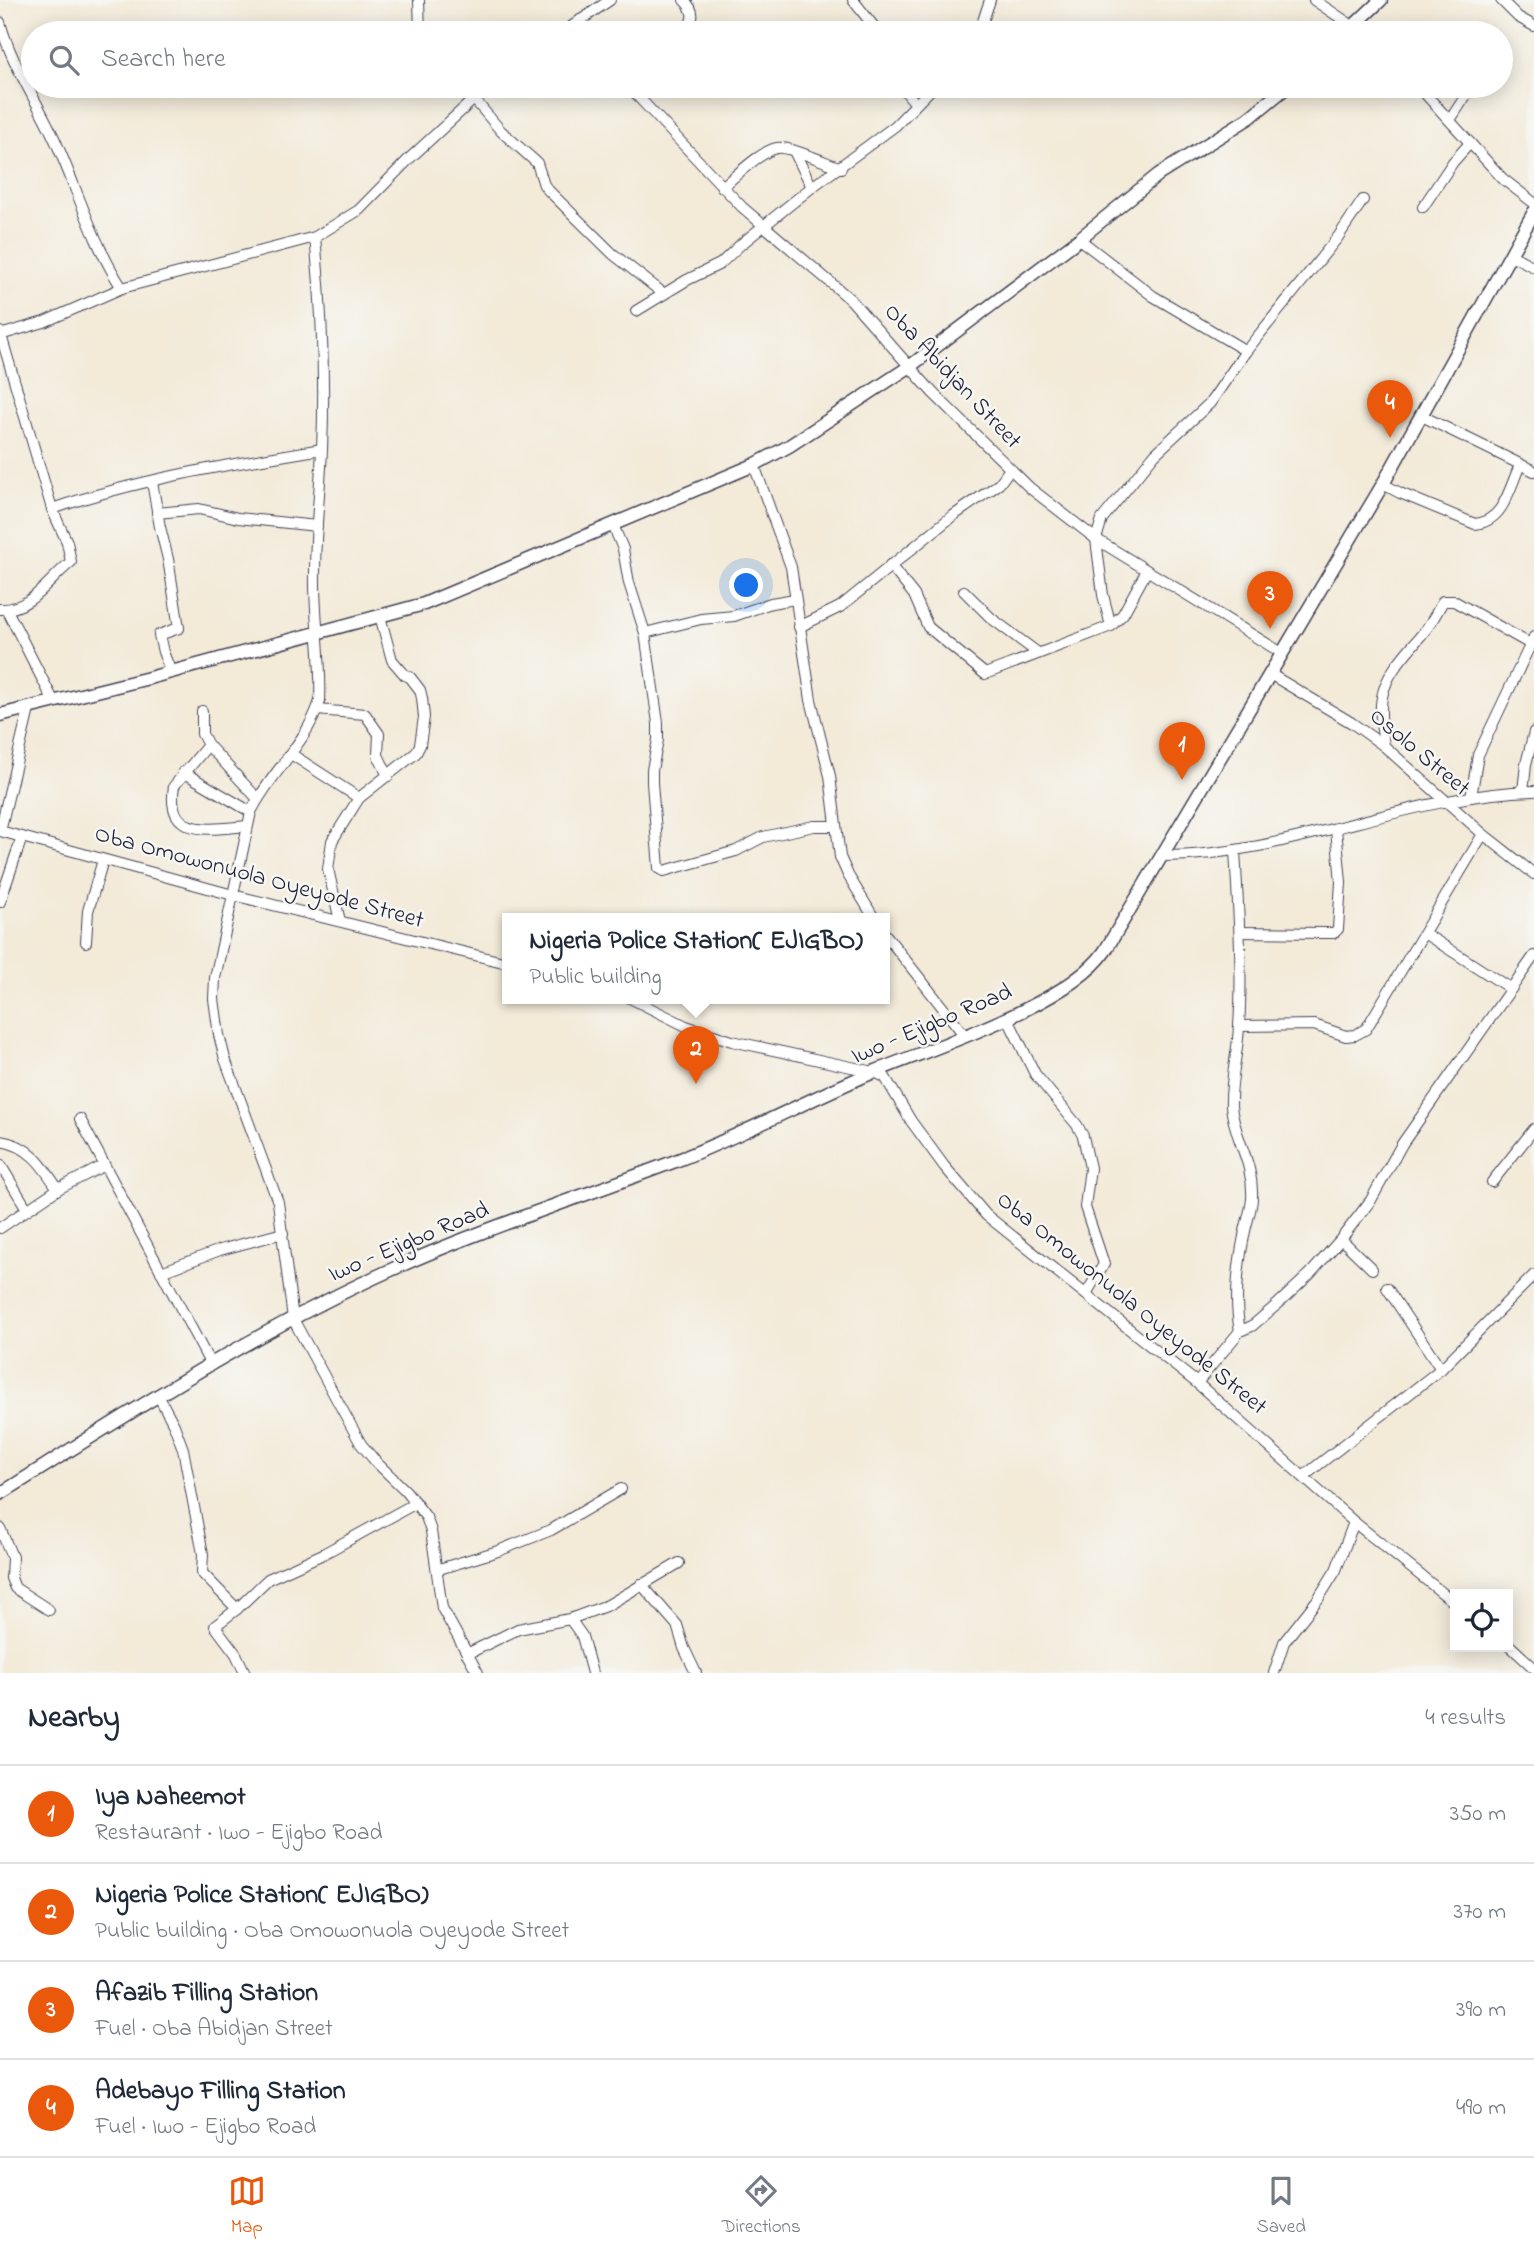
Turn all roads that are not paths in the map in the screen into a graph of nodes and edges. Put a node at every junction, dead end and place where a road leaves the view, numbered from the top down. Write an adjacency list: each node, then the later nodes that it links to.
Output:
1 (419, 0): 10 (street)
2 (610, 0): 9 (street)
3 (684, 0): 11 (street)
4 (853, 0): 12 (street)
5 (990, 0): 13 (street)
6 (1314, 0): 14 (street)
7 (1381, 0): 15 (main road)
8 (1501, 0): 17 (street)
9 (580, 20)
10 (420, 21)
11 (692, 21)
12 (869, 21)
13 (983, 21)
14 (1341, 21)
15 (1363, 21)
16 (0, 22): 18 (street)
17 (1534, 26)
18 (3, 43): 19 (street)
19 (21, 77)
20 (33, 98): 44 (street)
21 (640, 98): 33 (street, Oba Abidjan Street)
22 (911, 98): 28 (street)
23 (922, 98): 28 (street)
24 (1273, 98): 41 (main road)
25 (1429, 98): 29 (street)
26 (1464, 98): 29 (street)
27 (474, 99): 40 (street); 45 (street)
28 (916, 104): 32 (street)
29 (1450, 120): 30 (street)
30 (1470, 143): 36 (street); 37 (street)
31 (794, 151): 32 (street); 33 (street); 34 (street)
32 (841, 167): 34 (street)
33 (722, 187): 39 (street, Oba Abidjan Street)
34 (812, 187): 39 (street)
35 (1363, 200): 48 (street)
36 (1534, 203)
37 (1423, 207)
38 (1534, 212): 42 (main road, Iwo - Ejigbo Road)
39 (764, 226): 45 (street); 49 (street, Oba Abidjan Street)
40 (315, 237): 44 (street); 51 (street)
41 (1079, 239): 48 (street); 49 (main road)
42 (1510, 255): 43 (street); 50 (main road, Iwo - Ejigbo Road)
43 (1534, 267)
44 (122, 288): 47 (street)
45 (664, 294): 46 (street)
46 (636, 311)
47 (0, 334): 58 (street)
48 (1247, 351): 62 (street)
49 (909, 368): 52 (main road); 54 (street, Oba Abidjan Street)
50 (1422, 416): 53 (street); 57 (main road, Iwo - Ejigbo Road)
51 (322, 449): 56 (street); 60 (street)
52 (754, 465): 61 (main road); 66 (street)
53 (1520, 465): 55 (street); 57 (street)
54 (1010, 469): 62 (street, Oba Abidjan Street); 63 (street)
55 (1534, 471)
56 (152, 482): 58 (street); 59 (street)
57 (1383, 484): 75 (main road, Iwo - Ejigbo Road)
58 (52, 509): 67 (street)
59 (157, 513): 60 (street); 76 (street)
60 (317, 526): 71 (street)
61 (613, 526): 68 (main road); 72 (street)
62 (1096, 539): 64 (street, Oba Abidjan Street); 69 (street)
63 (890, 565): 70 (street); 74 (street)
64 (1146, 572): 69 (street); 75 (street, Oba Abidjan Street)
65 (964, 591): 74 (street)
66 (795, 599): 70 (street); 72 (street)
67 (3, 610): 78 (street)
68 (380, 616): 71 (main road); 88 (street)
69 (1111, 626): 74 (street)
70 (799, 627): 96 (street)
71 (319, 633): 76 (main road); 80 (street)
72 (645, 634): 96 (street)
73 (1533, 639): 85 (street); 90 (street)
74 (1038, 653)
75 (1282, 653): 77 (main road, Iwo - Ejigbo Road)
76 (172, 672): 78 (main road)
77 (1270, 674): 85 (street, Osolo Street); 102 (main road, Iwo - Ejigbo Road)
78 (54, 702): 79 (main road)
79 (29, 709): 82 (main road); 98 (street)
80 (317, 710): 86 (street); 88 (street)
81 (202, 711): 84 (street)
82 (0, 715)
83 (1534, 732): 89 (street)
84 (208, 745): 87 (street); 91 (street)
85 (1384, 746): 93 (street, Osolo Street)
86 (291, 754): 91 (street); 92 (street)
87 (183, 772): 94 (street); 95 (street)
88 (388, 776): 92 (street)
89 (1529, 791): 90 (street)
90 (1471, 797): 93 (street)
91 (257, 798): 94 (street)
92 (359, 798): 108 (street)
93 (1446, 802): 97 (street); 99 (street, Osolo Street)
94 (251, 812): 95 (street)
95 (247, 826): 105 (street)
96 (836, 826): 107 (street)
97 (1336, 829): 101 (street); 109 (street)
98 (0, 831): 100 (street, Oba Omowonuola Oyeyode Street)
99 (1483, 834): 104 (street, Osolo Street); 110 (street)
100 (22, 837): 103 (street, Oba Omowonuola Oyeyode Street); 106 (street)
101 (1235, 850): 102 (street); 109 (street)
102 (1161, 856): 117 (main road, Iwo - Ejigbo Road)
103 (103, 860): 105 (street, Oba Omowonuola Oyeyode Street); 112 (street)
104 (1534, 874)
105 (233, 895): 108 (street, Oba Omowonuola Oyeyode Street); 130 (street)
106 (0, 902)
107 (871, 913)
108 (340, 921): 114 (street, Oba Omowonuola Oyeyode Street)
109 (1240, 932): 118 (street)
110 (1424, 933): 115 (street); 118 (street)
111 (890, 940): 119 (street)
112 (86, 942)
113 (1534, 956): 115 (street)
114 (502, 961)
115 (1511, 989): 131 (street)
116 (642, 1004): 120 (street)
117 (1007, 1017): 119 (main road, Iwo - Ejigbo Road); 136 (street)
118 (1240, 1027): 138 (street)
119 (965, 1036): 120 (main road, Iwo - Ejigbo Road)
120 (874, 1072): 136 (street, Oba Omowonuola Oyeyode Street); 137 (main road, Iwo - Ejigbo Road)
121 (80, 1119): 125 (street)
122 (1534, 1129): 126 (street)
123 (0, 1141): 127 (street)
124 (0, 1164): 128 (street)
125 (103, 1166): 127 (street); 133 (street)
126 (1492, 1182)
127 (58, 1189): 128 (street)
128 (27, 1209): 129 (street)
129 (0, 1228)
130 (283, 1233): 133 (street); 137 (street)
131 (1341, 1239): 132 (street); 138 (street)
132 (1372, 1269)
133 (161, 1272): 139 (street)
134 (1534, 1275): 140 (street)
135 (1387, 1288): 140 (street)
136 (1086, 1294): 141 (street, Oba Omowonuola Oyeyode Street)
137 (293, 1319): 139 (main road, Iwo - Ejigbo Road); 146 (street)
138 (1240, 1331): 141 (street)
139 (211, 1365): 142 (main road, Iwo - Ejigbo Road)
140 (1441, 1368): 143 (street)
141 (1197, 1383): 143 (street, Oba Omowonuola Oyeyode Street)
142 (158, 1395): 145 (main road, Iwo - Ejigbo Road); 153 (street)
143 (1304, 1476): 147 (street, Oba Omowonuola Oyeyode Street)
144 (621, 1489): 150 (street)
145 (0, 1494)
146 (416, 1503): 150 (street); 153 (street)
147 (1354, 1522): 152 (street, Oba Omowonuola Oyeyode Street); 163 (street)
148 (0, 1528): 154 (street)
149 (679, 1563): 151 (street)
150 (439, 1570): 157 (street)
151 (641, 1584): 155 (street); 162 (street)
152 (1450, 1598)
153 (237, 1609): 159 (street)
154 (49, 1610)
155 (570, 1619): 157 (street); 161 (street)
156 (1513, 1649): 158 (street)
157 (467, 1654): 160 (street)
158 (1534, 1668)
159 (245, 1673)
160 (478, 1673)
161 (592, 1673)
162 (696, 1673)
163 (1274, 1673)

